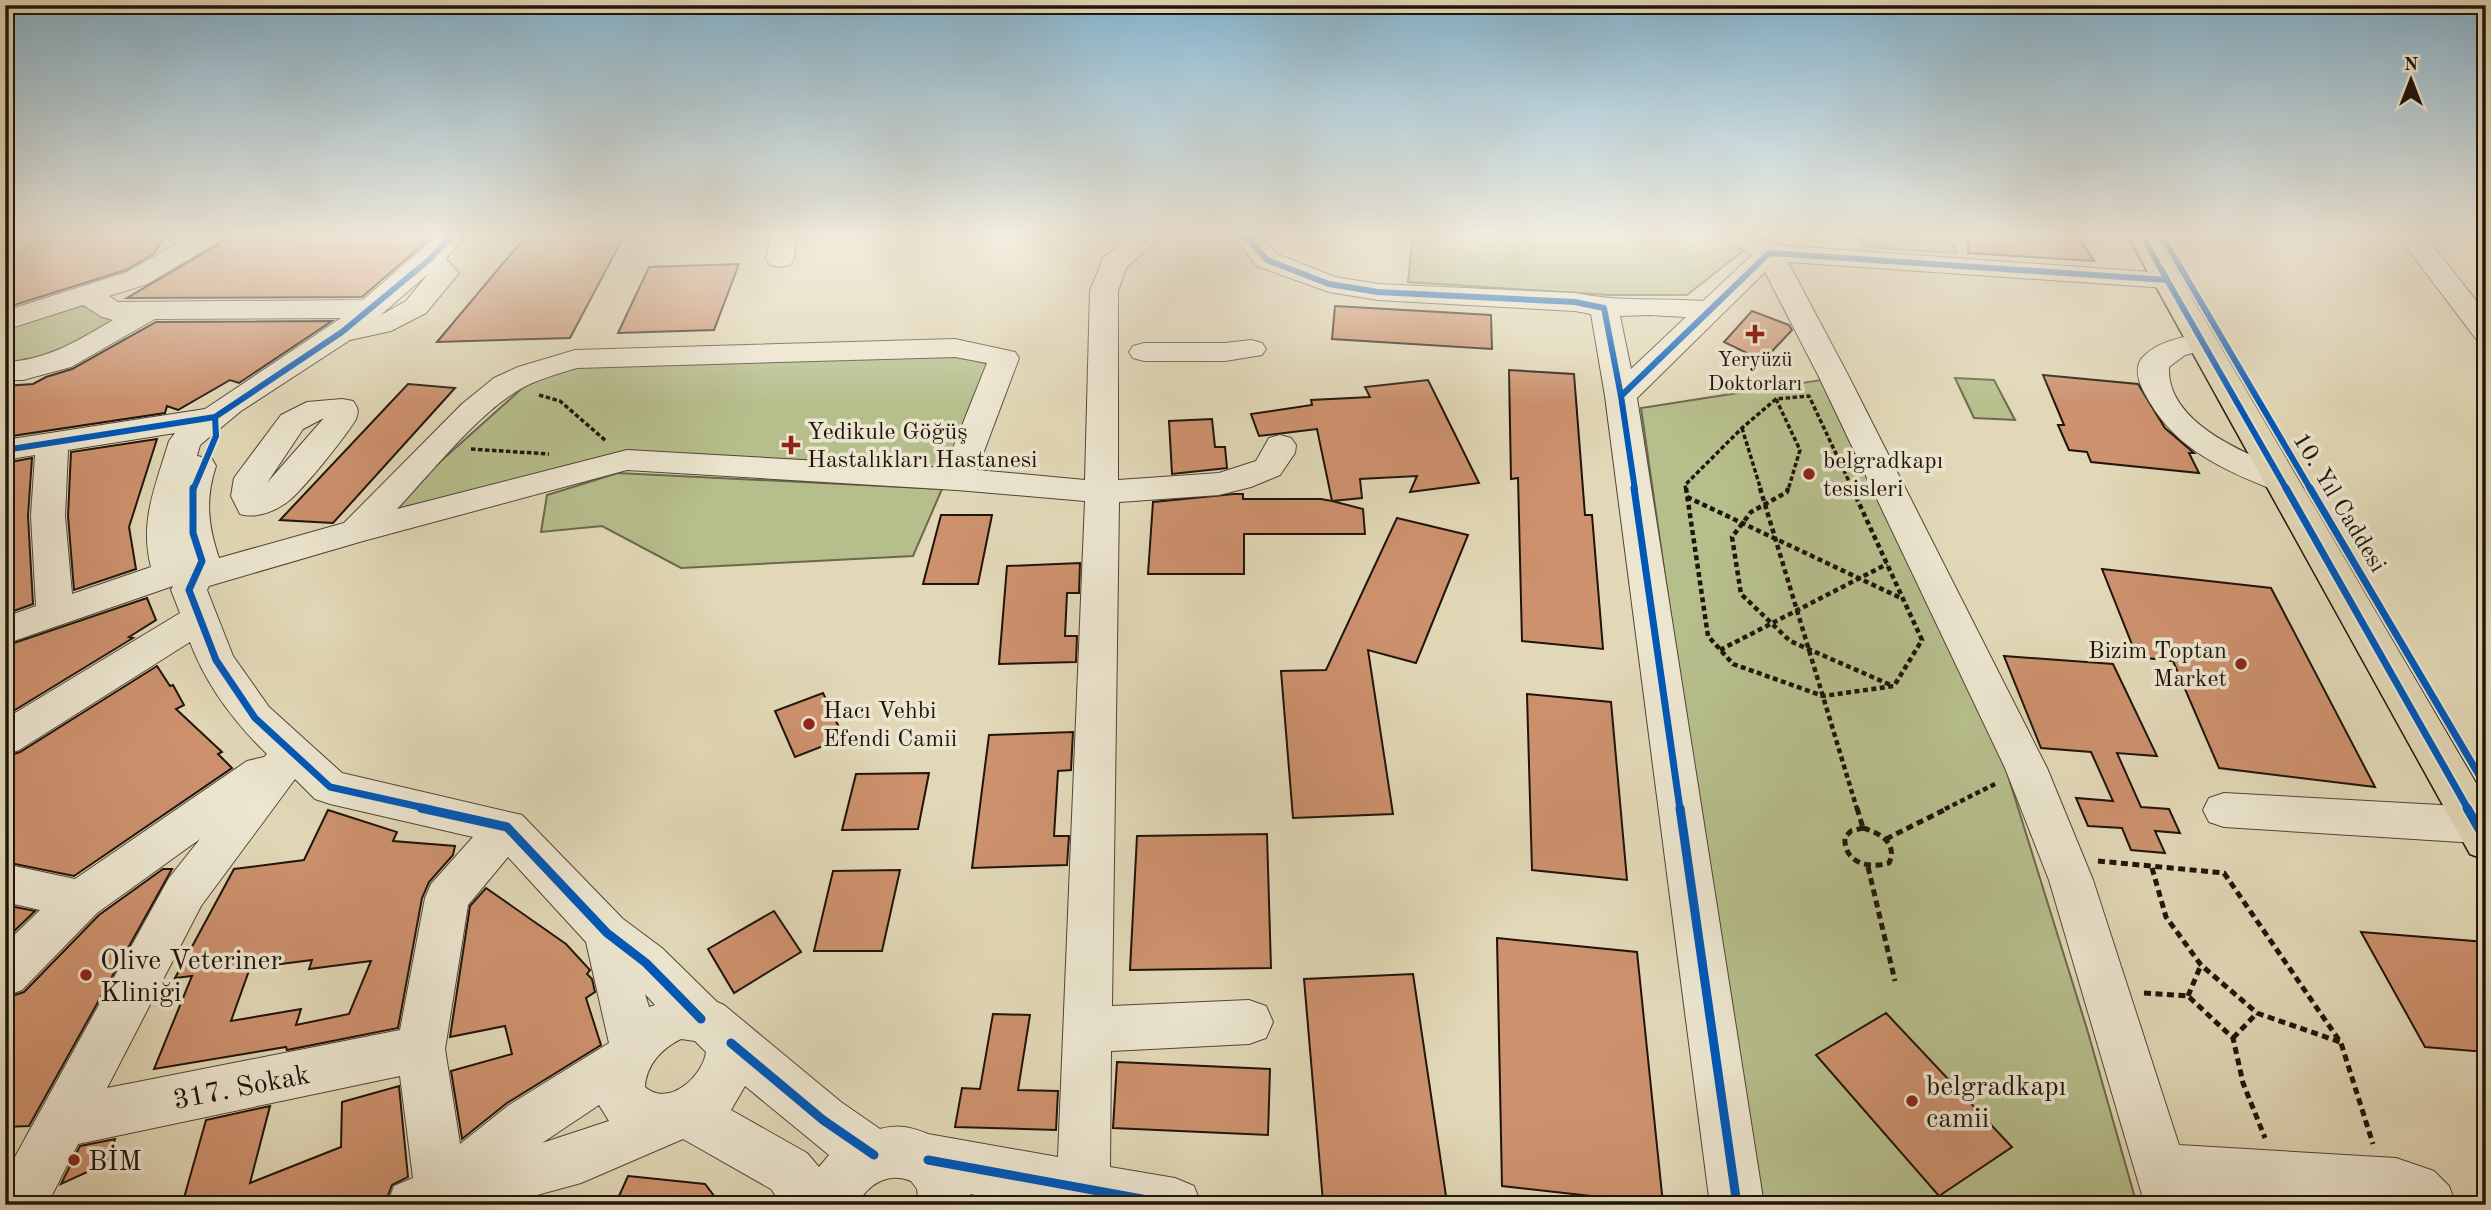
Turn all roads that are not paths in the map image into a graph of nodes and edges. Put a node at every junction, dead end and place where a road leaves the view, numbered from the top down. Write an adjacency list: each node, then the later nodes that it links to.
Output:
1 (93, 292): 11 (street)
2 (391, 292): 13 (street)
3 (431, 292): 17 (street)
4 (1104, 292): 30 (street)
5 (1387, 292): 12 (street)
6 (1722, 292): 14 (street)
7 (1783, 292): 56 (street)
8 (2174, 292): 19 (main road, 10. Yıl Caddesi)
9 (2193, 292): 41 (main road, 10. Yıl Caddesi)
10 (2455, 292): 18 (street)
11 (85, 295): 15 (street); 16 (street)
12 (1604, 308): 14 (street); 23 (street)
13 (372, 309): 15 (street); 17 (street)
14 (1710, 310): 23 (street)
15 (146, 312): 22 (street)
16 (5, 321)
17 (342, 332): 24 (street)
18 (2486, 333)
19 (2202, 342): 29 (main road, 10. Yıl Caddesi); 29 (street)
20 (1251, 349): 21 (street)
21 (1144, 352)
22 (5, 371)
23 (1621, 396): 63 (street)
24 (215, 417): 25 (street); 34 (street)
25 (52, 442): 27 (street); 35 (street)
26 (1280, 445): 30 (street)
27 (5, 450)
28 (957, 480): 30 (street); 32 (street); 32 (street)
29 (2281, 480): 41 (main road, 10. Yıl Caddesi)
30 (1101, 492): 48 (street)
31 (251, 506): 33 (street)
32 (356, 531): 33 (street)
33 (251, 562): 34 (street)
34 (182, 576): 35 (street); 36 (street)
35 (55, 613): 37 (street)
36 (199, 619): 38 (street); 39 (street)
37 (5, 632)
38 (5, 739)
39 (292, 752): 42 (street); 44 (street); 53 (street)
40 (2224, 810): 41 (street)
41 (2483, 817)
42 (507, 827): 45 (street); 50 (street)
43 (5, 883): 44 (street)
44 (81, 899): 46 (street)
45 (607, 933): 49 (street); 51 (street)
46 (5, 975)
47 (1249, 1022): 48 (street)
48 (1088, 1030): 57 (street)
49 (716, 1031): 51 (street); 52 (street); 54 (street)
50 (421, 1049): 53 (street, 317. Sokak); 58 (street)
51 (629, 1053): 52 (street); 58 (street)
52 (678, 1116): 58 (street); 60 (street)
53 (62, 1122): 59 (street)
54 (874, 1155): 55 (street); 61 (street)
55 (937, 1182): 57 (street)
56 (2167, 1187): 64 (street)
57 (1079, 1197): 62 (street)
58 (430, 1201)
59 (18, 1205)
60 (816, 1205)
61 (830, 1205)
62 (1175, 1205)
63 (1737, 1205)
64 (2430, 1205)

